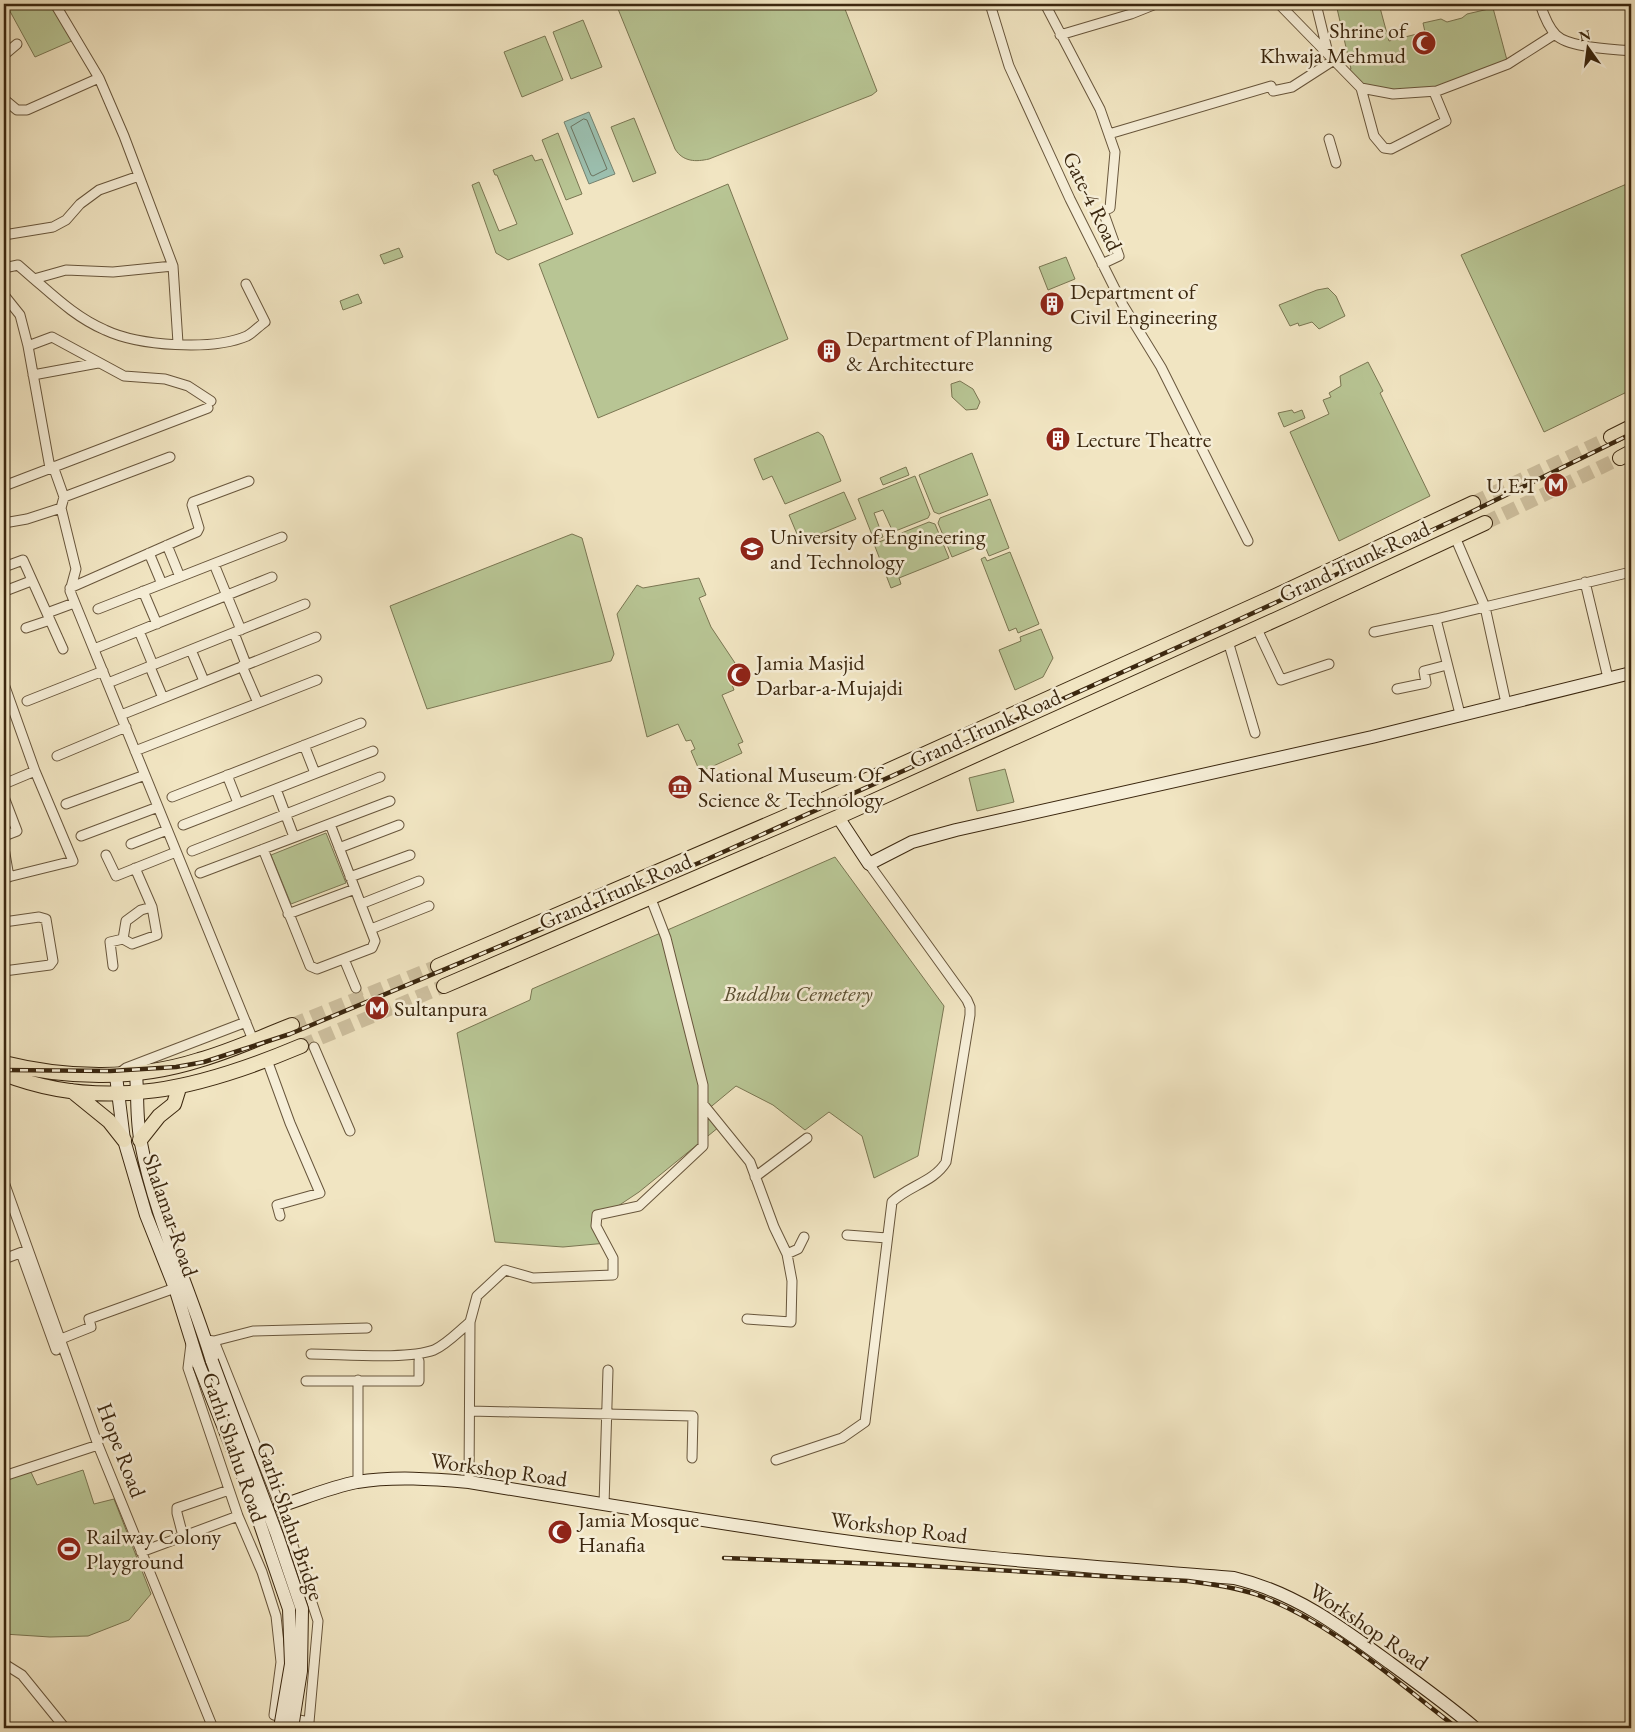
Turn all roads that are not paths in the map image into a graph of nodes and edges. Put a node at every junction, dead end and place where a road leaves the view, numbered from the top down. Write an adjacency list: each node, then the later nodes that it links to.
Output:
1 (54, 4): 16 (street)
2 (990, 4): 25 (street, Gate-4 Road)
3 (1045, 4): 11 (street)
4 (1156, 4): 8 (street)
5 (1279, 4): 15 (street)
6 (1316, 4): 15 (street)
7 (1540, 4): 9 (street)
8 (1144, 6): 11 (street)
9 (1555, 34): 13 (street); 18 (street)
10 (1631, 34): 13 (street)
11 (1060, 35): 20 (street)
12 (17, 44): 14 (street)
13 (1631, 51)
14 (4, 55)
15 (1331, 57): 17 (street); 20 (street)
16 (99, 78): 19 (street); 23 (street)
17 (1361, 88): 18 (street); 18 (street)
18 (1434, 92)
19 (4, 100)
20 (1109, 134): 25 (street)
21 (1329, 139): 22 (street)
22 (1336, 163)
23 (138, 176): 24 (street); 26 (street)
24 (4, 235)
25 (1102, 264): 48 (street, Gate-4 Road)
26 (173, 266): 28 (street); 31 (street)
27 (4, 268): 28 (street)
28 (34, 279): 31 (street)
29 (246, 284): 31 (street)
30 (4, 295): 32 (street)
31 (178, 343)
32 (28, 346): 33 (street); 34 (street)
33 (98, 363): 34 (street); 38 (street)
34 (33, 376): 38 (street)
35 (1631, 428): 36 (main road)
36 (1611, 437)
37 (170, 457): 41 (street)
38 (51, 467): 40 (street); 41 (street)
39 (249, 481): 49 (street)
40 (4, 486)
41 (64, 498): 43 (street)
42 (1473, 503): 60 (main road, Grand Trunk Road)
43 (61, 508): 44 (street); 59 (street)
44 (4, 523)
45 (1485, 523): 47 (main road, Grand Trunk Road)
46 (282, 537): 51 (street)
47 (1455, 537): 66 (street); 68 (main road, Grand Trunk Road)
48 (1248, 541)
49 (167, 546): 50 (street); 54 (street)
50 (149, 553): 58 (street); 59 (street)
51 (214, 564): 54 (street); 63 (street)
52 (4, 567): 56 (street)
53 (1631, 572): 57 (street)
54 (180, 577): 58 (street)
55 (272, 577): 63 (street)
56 (32, 581): 61 (street); 69 (street)
57 (1585, 582): 66 (street); 88 (street)
58 (162, 584): 62 (street)
59 (70, 588): 64 (street)
60 (1290, 588): 68 (main road); 155 (main road, Grand Trunk Road)
61 (5, 591)
62 (143, 591): 67 (street); 71 (street)
63 (226, 596): 71 (street); 75 (street)
64 (74, 603): 69 (street); 80 (street)
65 (305, 604): 75 (street)
66 (1485, 606): 70 (street); 97 (street)
67 (98, 609)
68 (1297, 610): 73 (main road, Grand Trunk Road)
69 (49, 616): 72 (street); 79 (street)
70 (1436, 619): 76 (street); 83 (street)
71 (157, 624): 74 (street)
72 (26, 628)
73 (1257, 629): 78 (main road, Grand Trunk Road); 82 (street)
74 (139, 631): 80 (street); 85 (street)
75 (237, 631): 81 (street); 84 (street)
76 (1374, 632)
77 (316, 636): 84 (street)
78 (1228, 641): 103 (street); 122 (main road, Grand Trunk Road)
79 (63, 649)
80 (94, 649): 86 (street)
81 (192, 650): 85 (street); 90 (street)
82 (1329, 664)
83 (1447, 664): 93 (street); 99 (street)
84 (244, 665): 90 (street); 98 (street)
85 (151, 666): 91 (street); 95 (street)
86 (103, 671): 91 (street); 96 (street)
87 (1631, 673): 88 (main road)
88 (1608, 678): 97 (main road)
89 (317, 680): 98 (street)
90 (204, 681): 95 (street)
91 (108, 683): 100 (street)
92 (4, 684): 94 (street)
93 (1398, 689)
94 (7, 698): 108 (street)
95 (163, 698): 100 (street)
96 (27, 701)
97 (1506, 702): 99 (main road)
98 (258, 703): 105 (street)
99 (1460, 714): 138 (main road)
100 (121, 715): 102 (street)
101 (361, 723): 104 (street)
102 (126, 727): 105 (street); 107 (street)
103 (1255, 732)
104 (304, 745): 109 (street); 111 (street)
105 (135, 751): 110 (street)
106 (373, 751): 109 (street)
107 (57, 756)
108 (35, 771): 113 (street); 142 (street)
109 (316, 773): 114 (street)
110 (145, 775): 119 (street); 120 (street)
111 (227, 775): 116 (street); 118 (street)
112 (380, 778): 121 (street)
113 (4, 784)
114 (276, 789): 118 (street); 121 (street)
115 (4, 797): 127 (street)
116 (172, 797)
117 (390, 801): 123 (street)
118 (238, 803): 124 (street)
119 (66, 804)
120 (158, 807): 126 (street); 128 (street)
121 (286, 815): 129 (street); 134 (street)
122 (838, 817): 138 (main road); 145 (main road, Grand Trunk Road)
123 (330, 824): 129 (street); 132 (street)
124 (183, 825)
125 (399, 825): 132 (street)
126 (167, 830): 130 (street); 135 (street)
127 (4, 836)
128 (82, 836)
129 (294, 837): 133 (street)
130 (131, 844)
131 (4, 848): 142 (street)
132 (339, 848): 141 (street)
133 (263, 849): 140 (street); 149 (street)
134 (192, 851)
135 (176, 852): 139 (street); 159 (street)
136 (410, 854): 141 (street)
137 (106, 855): 139 (street)
138 (869, 864): 182 (street)
139 (135, 868): 148 (street)
140 (200, 873)
141 (350, 877): 144 (street)
142 (6, 878)
143 (419, 882): 146 (street)
144 (355, 888): 146 (street); 149 (street)
145 (651, 899): 157 (main road, Grand Trunk Road); 172 (street)
146 (361, 904): 151 (street)
147 (429, 906): 151 (street)
148 (152, 907): 152 (street); 152 (street)
149 (288, 914): 153 (street)
150 (4, 922): 156 (street)
151 (371, 929): 153 (street)
152 (123, 940): 154 (street)
153 (344, 959): 158 (street)
154 (113, 966)
155 (438, 966)
156 (4, 971)
157 (444, 986)
158 (356, 988)
159 (246, 1022): 161 (street); 167 (street)
160 (292, 1025): 161 (main road)
161 (253, 1040): 166 (main road)
162 (308, 1046): 163 (main road); 173 (street)
163 (267, 1060): 168 (main road); 179 (street)
164 (4, 1064): 167 (main road)
165 (4, 1074): 169 (main road)
166 (136, 1074): 167 (main road); 170 (main road, Shalamar Road)
167 (116, 1076): 171 (main road, Shalamar Road)
168 (179, 1088): 170 (main road); 176 (main road)
169 (72, 1091): 171 (main road); 175 (main road)
170 (138, 1093): 171 (main road); 176 (main road, Shalamar Road)
171 (118, 1095): 175 (main road, Shalamar Road)
172 (703, 1104): 177 (street); 188 (street)
173 (350, 1132)
174 (807, 1138): 177 (street)
175 (124, 1140): 186 (main road, Shalamar Road)
176 (140, 1140): 191 (main road, Shalamar Road)
177 (755, 1177): 184 (street)
178 (4, 1182): 183 (street, Hope Road)
179 (280, 1216)
180 (847, 1235): 182 (street)
181 (804, 1237): 184 (street)
182 (887, 1238): 205 (street)
183 (24, 1251): 185 (street); 190 (street, Hope Road); 193 (street)
184 (787, 1254): 187 (street)
185 (4, 1259)
186 (175, 1288): 190 (street); 192 (main road, Shalamar Road)
187 (747, 1319)
188 (470, 1322): 194 (street); 201 (street)
189 (367, 1328): 191 (street)
190 (61, 1339): 203 (street, Hope Road)
191 (210, 1340): 195 (main road, Shalamar Road); 211 (street, Garhi Shahu Road)
192 (191, 1342): 197 (main road, Shalamar Road); 209 (street, Garhi Shahu Road)
193 (56, 1350)
194 (311, 1354)
195 (212, 1361): 219 (main road, Garhi Shahu Bridge, bridge)
196 (420, 1361): 199 (street)
197 (199, 1365): 218 (main road, Garhi Shahu Bridge, bridge)
198 (608, 1370): 202 (street)
199 (358, 1380): 200 (street); 207 (street)
200 (306, 1381)
201 (470, 1411): 202 (street); 208 (street)
202 (607, 1414): 204 (street); 210 (street)
203 (98, 1445): 206 (street); 214 (street, Hope Road)
204 (692, 1458)
205 (776, 1460)
206 (4, 1476)
207 (358, 1482): 208 (main road, Workshop Road); 211 (main road, Workshop Road)
208 (469, 1482): 210 (main road, Workshop Road)
209 (229, 1490): 212 (street, Garhi Shahu Road); 213 (street)
210 (604, 1505): 220 (main road, Workshop Road)
211 (280, 1506): 212 (street, Garhi Shahu Road)
212 (238, 1516): 213 (street)
213 (183, 1536): 214 (street)
214 (141, 1552): 217 (street, Hope Road)
215 (6, 1665): 216 (street)
216 (66, 1728)
217 (213, 1728)
218 (280, 1728)
219 (292, 1728)
220 (1475, 1728)

